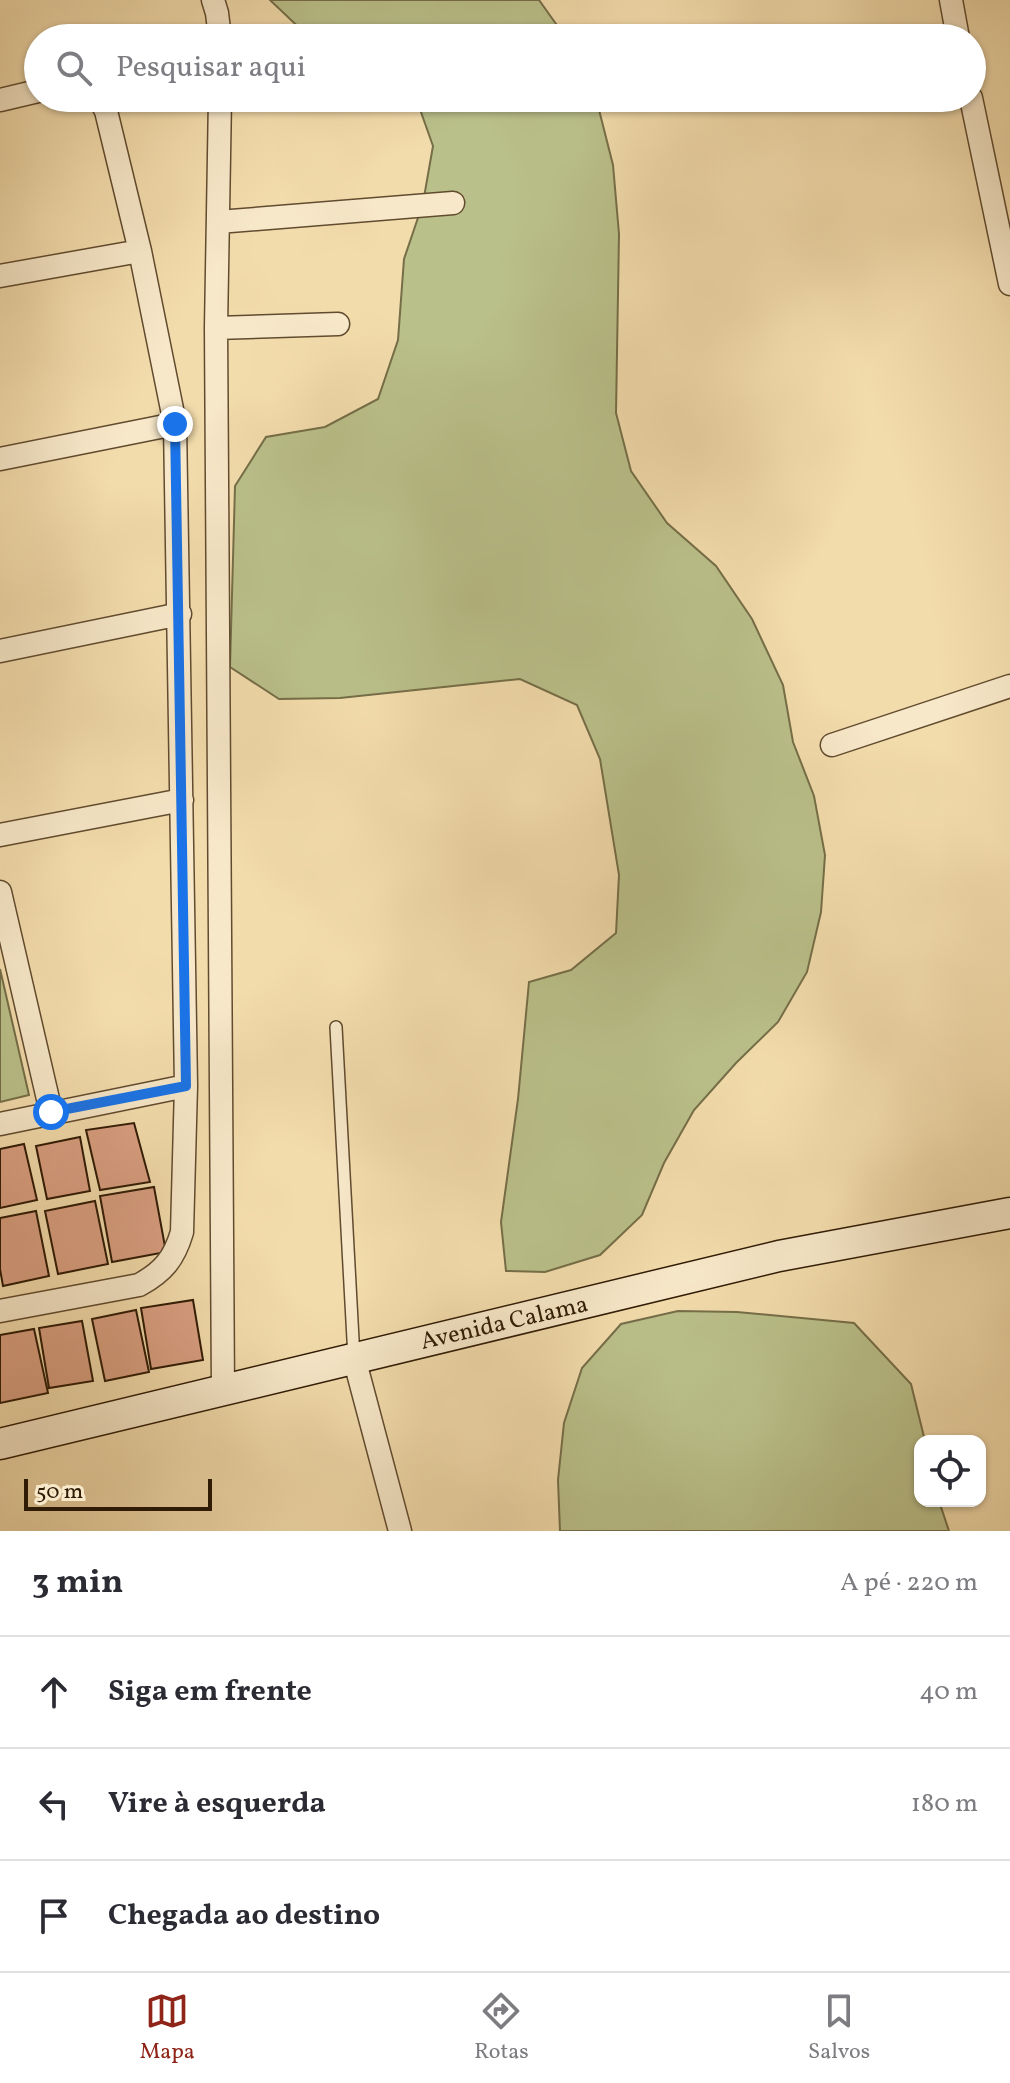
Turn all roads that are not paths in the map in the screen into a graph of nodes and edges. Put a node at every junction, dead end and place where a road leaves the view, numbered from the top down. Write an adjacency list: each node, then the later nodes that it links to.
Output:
1 (213, 0): 3 (street)
2 (951, 0): 4 (street)
3 (218, 24)
4 (955, 24)
5 (24, 94): 6 (street)
6 (0, 100)
7 (106, 112): 12 (street)
8 (220, 112): 11 (street)
9 (974, 112): 14 (street)
10 (453, 203): 11 (street)
11 (218, 222): 16 (street)
12 (140, 251): 13 (street); 17 (street)
13 (0, 276)
14 (1010, 284)
15 (338, 324): 16 (street)
16 (216, 328): 33 (street)
17 (175, 424): 18 (street); 19 (street)
18 (0, 459)
19 (180, 614): 20 (street); 23 (street)
20 (0, 651)
21 (1010, 686): 22 (street)
22 (832, 745)
23 (182, 800): 24 (street); 27 (street)
24 (0, 835)
25 (0, 892): 28 (street)
26 (336, 1027): 32 (lane)
27 (186, 1086): 28 (street); 31 (street)
28 (51, 1112): 29 (street)
29 (0, 1124)
30 (1010, 1213): 32 (street, Avenida Calama)
31 (0, 1311)
32 (354, 1358): 33 (street, Avenida Calama); 35 (street)
33 (223, 1391): 34 (street, Avenida Calama)
34 (0, 1444)
35 (400, 1531)

